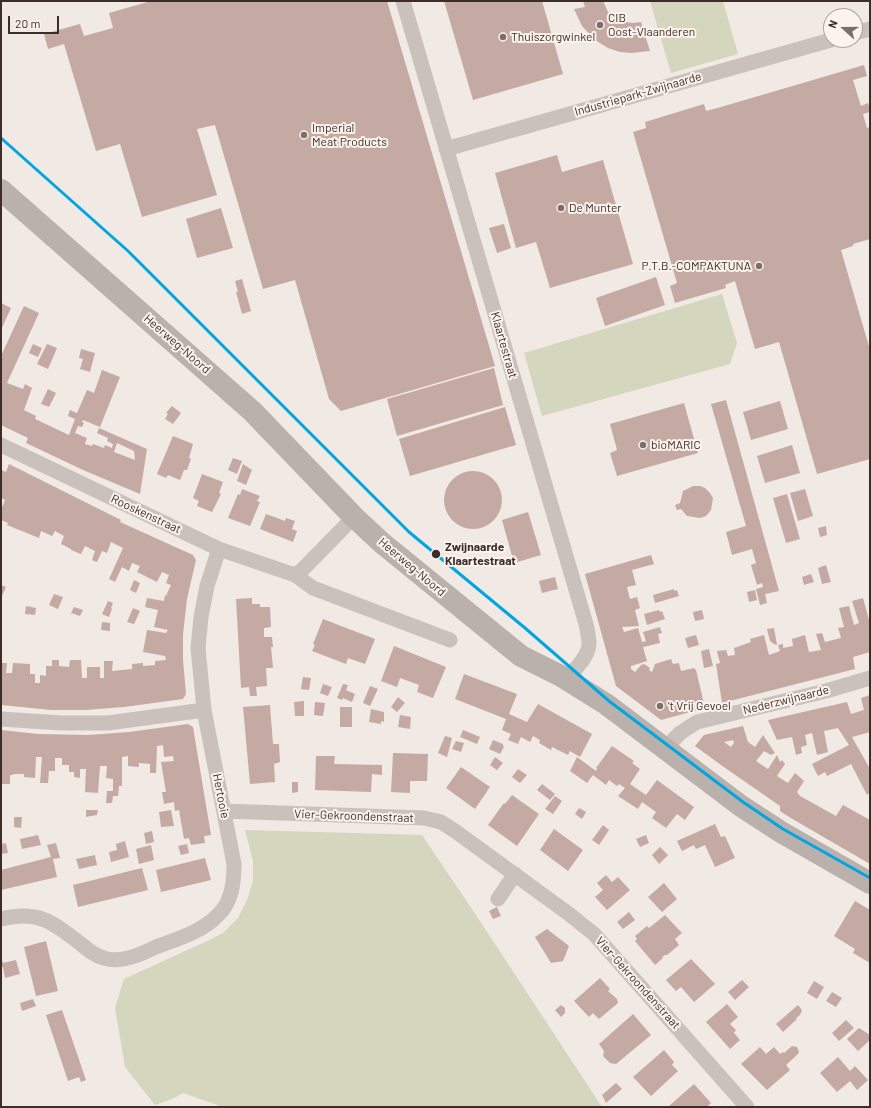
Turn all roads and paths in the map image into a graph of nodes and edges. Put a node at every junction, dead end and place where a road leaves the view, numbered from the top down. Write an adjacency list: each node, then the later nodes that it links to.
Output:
1 (403, 1): 3 (street, Klaartestraat)
2 (823, 42): 3 (street, Industriepark-Zwijnaarde)
3 (446, 149): 10 (street, Klaartestraat)
4 (1, 190): 6 (street, Heerweg-Noord)
5 (1, 445): 7 (street, Rooskenstraat)
6 (354, 517): 8 (street); 10 (street, Heerweg-Noord)
7 (219, 549): 8 (street, Rooskenstraat); 12 (street, Hertooie)
8 (294, 575): 9 (street, Rooskenstraat)
9 (450, 640)
10 (561, 676): 14 (street, Heerweg-Noord)
11 (870, 678): 14 (street, Nederzwijnaarde)
12 (204, 710): 13 (street); 15 (street, Hertooie)
13 (1, 719)
14 (665, 750): 17 (street, Heerweg-Noord)
15 (224, 811): 16 (street, Vier-Gekroondenstraat); 19 (street, Hertooie)
16 (515, 874): 18 (street); 20 (street, Vier-Gekroondenstraat)
17 (870, 882)
18 (498, 899)
19 (1, 919)
20 (747, 1107)

